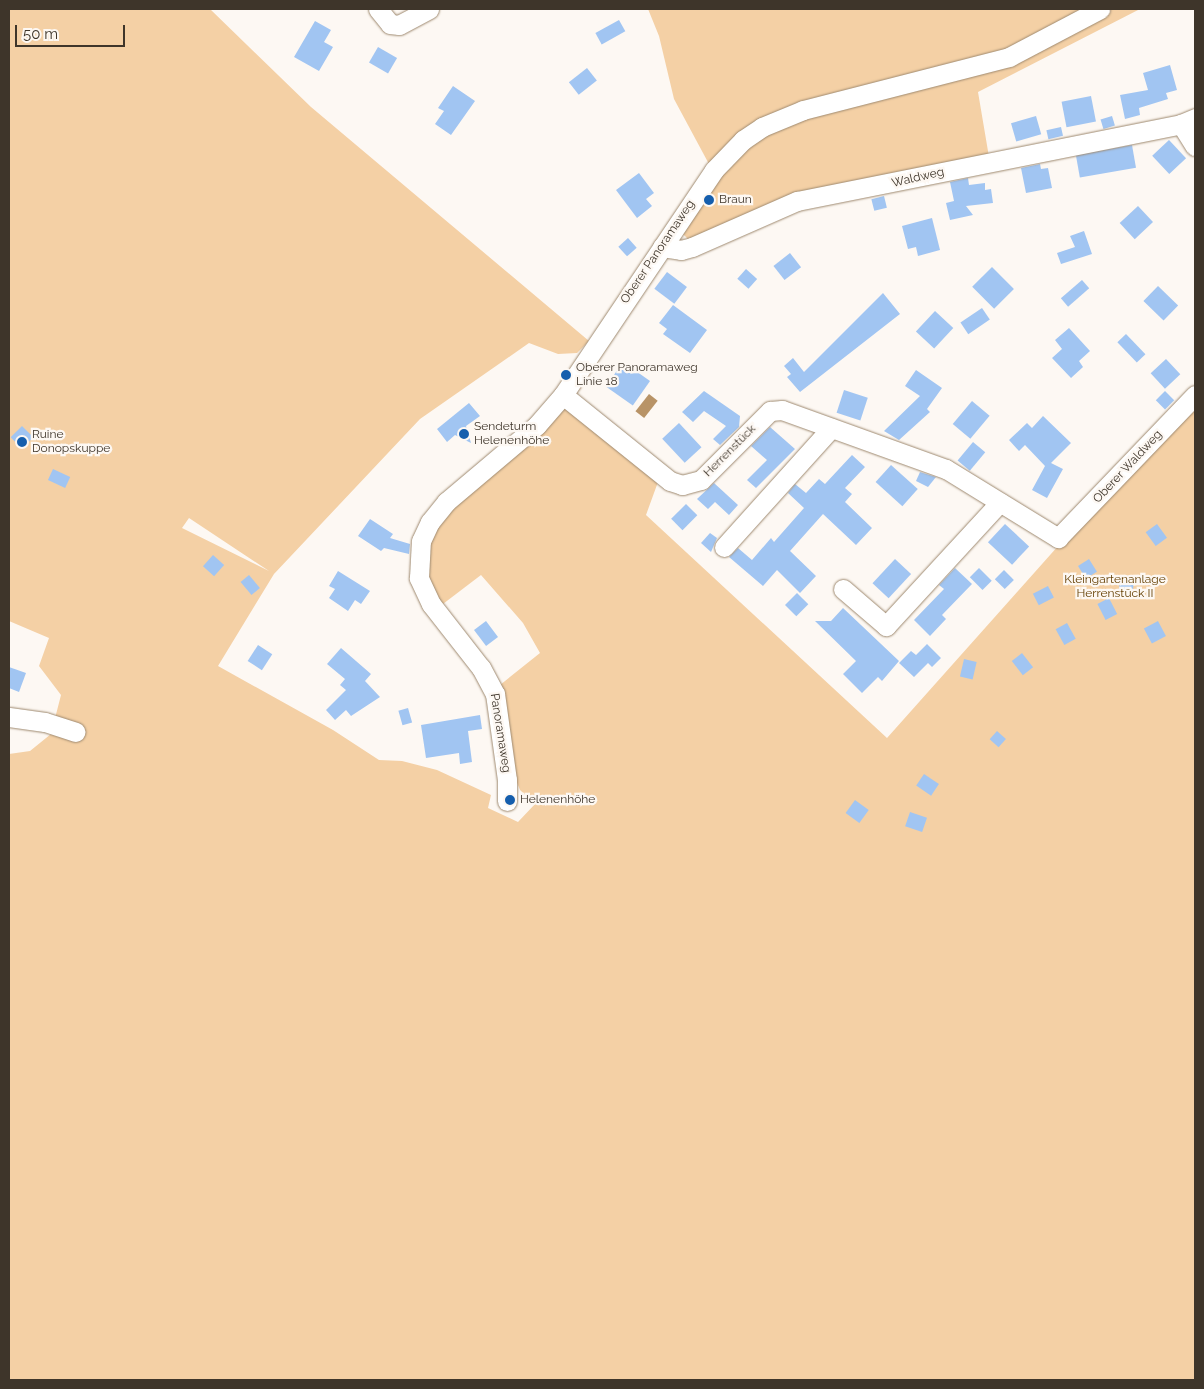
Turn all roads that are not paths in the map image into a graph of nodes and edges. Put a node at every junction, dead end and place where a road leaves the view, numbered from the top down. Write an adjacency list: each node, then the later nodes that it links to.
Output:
1 (378, 9): 2 (street)
2 (429, 9)
3 (1100, 9): 6 (street, Oberer Panoramaweg)
4 (1188, 121): 5 (street, Waldweg); 6 (street, Waldweg)
5 (1195, 146)
6 (662, 247): 7 (street, Oberer Panoramaweg)
7 (563, 395): 9 (street, Herrenstück); 14 (street, Oberer Panoramaweg)
8 (1195, 395): 11 (street, Oberer Waldweg)
9 (831, 428): 10 (street, Herrenstück); 12 (street)
10 (1000, 502): 11 (street, Herrenstück); 13 (street)
11 (1058, 538)
12 (724, 547)
13 (843, 589)
14 (481, 668): 17 (street, Panoramaweg)
15 (9, 717): 16 (street)
16 (76, 732)
17 (507, 801)

